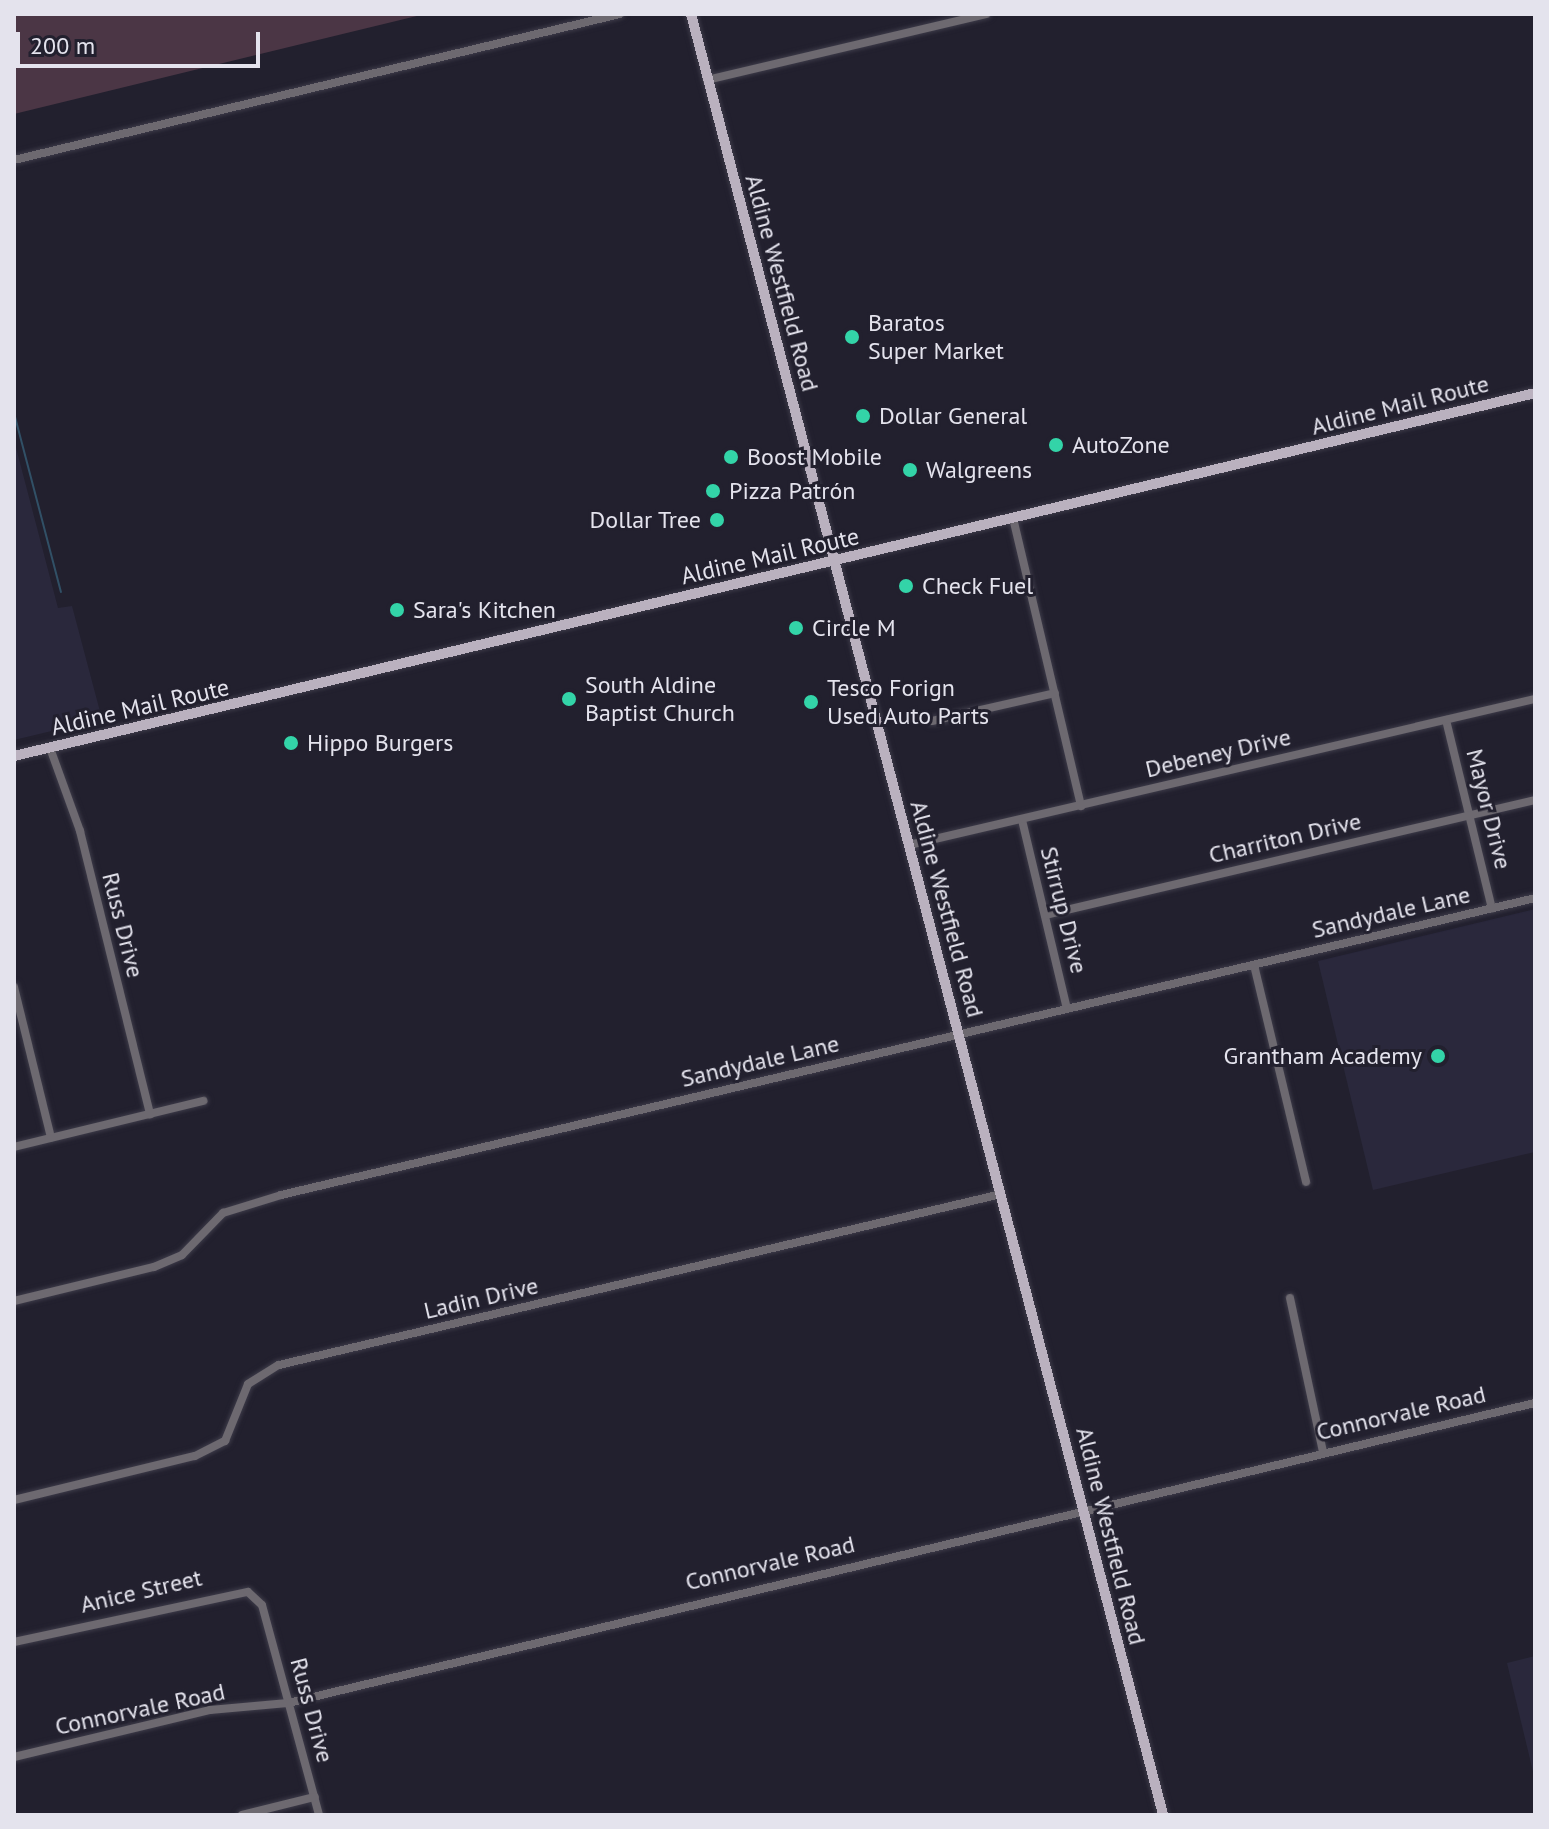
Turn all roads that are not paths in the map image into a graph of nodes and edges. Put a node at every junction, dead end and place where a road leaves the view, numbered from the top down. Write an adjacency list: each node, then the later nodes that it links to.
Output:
1 (620, 14): 5 (street)
2 (691, 14): 4 (main road, Aldine Westfield Road)
3 (986, 14): 4 (street)
4 (707, 80): 8 (main road, Aldine Westfield Road)
5 (14, 160)
6 (1535, 393): 7 (main road, Aldine Mail Route)
7 (1013, 518): 8 (main road, Aldine Mail Route); 9 (street)
8 (833, 561): 13 (main road, Aldine Mail Route); 19 (main road, Aldine Westfield Road)
9 (1055, 693): 12 (street); 16 (street)
10 (1535, 699): 11 (street, Debeney Drive)
11 (1446, 720): 16 (street, Debeney Drive); 17 (street, Mayor Drive)
12 (932, 721)
13 (50, 748): 14 (main road, Aldine Mail Route); 28 (street, Russ Drive)
14 (14, 756)
15 (1535, 800): 17 (street, Charriton Drive)
16 (1081, 806): 18 (street, Debeney Drive)
17 (1469, 815): 21 (street, Mayor Drive); 22 (street, Charriton Drive)
18 (1022, 820): 19 (street, Debeney Drive); 22 (street, Stirrup Drive)
19 (909, 845): 26 (main road, Aldine Westfield Road)
20 (1535, 898): 21 (street, Sandydale Lane)
21 (1492, 908): 23 (street, Sandydale Lane)
22 (1045, 915): 25 (street, Stirrup Drive)
23 (1254, 965): 25 (street, Sandydale Lane); 31 (street)
24 (14, 987): 29 (street)
25 (1067, 1009): 26 (street, Sandydale Lane)
26 (959, 1034): 32 (main road, Aldine Westfield Road); 34 (street, Sandydale Lane)
27 (203, 1101): 28 (street)
28 (150, 1114): 29 (street)
29 (51, 1138): 30 (street)
30 (14, 1147)
31 (1306, 1182)
32 (1001, 1194): 37 (street, Ladin Drive); 38 (main road, Aldine Westfield Road)
33 (1290, 1298): 36 (street)
34 (14, 1301)
35 (1535, 1403): 36 (street, Connorvale Road)
36 (1323, 1452): 38 (street, Connorvale Road)
37 (14, 1500)
38 (1085, 1511): 41 (street, Connorvale Road); 46 (main road, Aldine Westfield Road)
39 (265, 1615): 40 (street, Anice Street); 41 (street, Russ Drive)
40 (14, 1642)
41 (288, 1703): 42 (street, Connorvale Road); 43 (street, Russ Drive)
42 (14, 1757)
43 (315, 1797): 44 (street); 45 (street, Russ Drive)
44 (242, 1815)
45 (319, 1815)
46 (1163, 1815)

